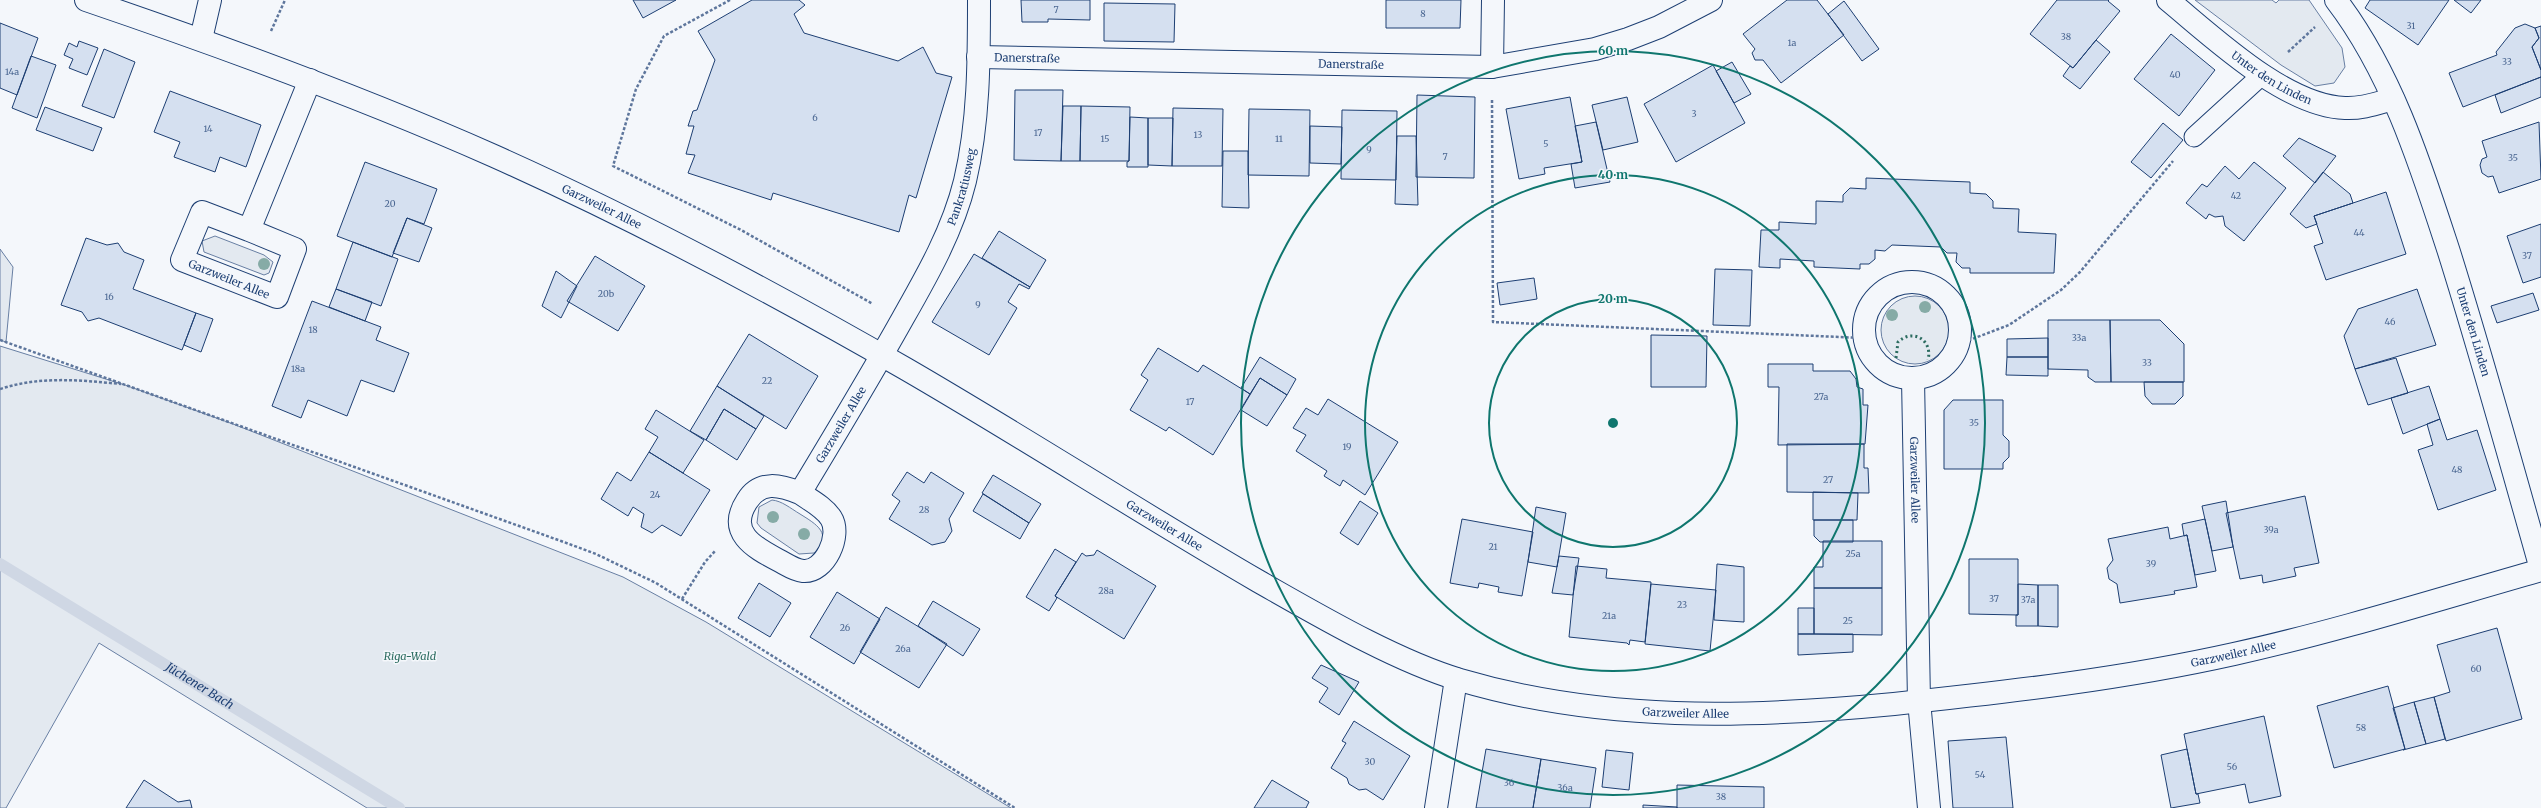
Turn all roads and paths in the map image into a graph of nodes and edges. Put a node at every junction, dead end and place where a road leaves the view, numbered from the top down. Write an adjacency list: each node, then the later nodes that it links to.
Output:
1 (86, 0): 11 (street, Garzweiler Allee)
2 (210, 0): 11 (street)
3 (285, 0): 10 (path)
4 (730, 0): 19 (path)
5 (979, 0): 12 (street, Pankratiusweg)
6 (1493, 0): 13 (street)
7 (1711, 0): 13 (street, Danerstraße)
8 (2168, 0): 14 (street, Unter den Linden)
9 (2338, 3): 14 (path); 16 (street, Unter den Linden)
10 (279, 14)
11 (201, 39): 15 (street, Garzweiler Allee)
12 (978, 56): 13 (street, Danerstraße); 19 (street, Pankratiusweg)
13 (1492, 67): 20 (path)
14 (2262, 75): 16 (street, Unter den Linden); 17 (lane)
15 (310, 80): 18 (street); 23 (street, Garzweiler Allee)
16 (2393, 99): 29 (street, Unter den Linden)
17 (2194, 137): 22 (path)
18 (249, 230): 18 (street, Garzweiler Allee)
19 (902, 321): 23 (street, Pankratiusweg)
20 (1863, 338): 22 (street); 24 (street)
21 (0, 340): 25 (path)
22 (1959, 344): 24 (street)
23 (882, 356): 27 (street, Garzweiler Allee); 31 (street, Garzweiler Allee)
24 (1913, 379): 32 (street, Garzweiler Allee)
25 (125, 385): 26 (path); 30 (path)
26 (0, 389)
27 (800, 493): 28 (street); 28 (street)
28 (740, 524): 30 (path)
29 (2541, 569): 32 (street, Garzweiler Allee)
30 (682, 599): 33 (path)
31 (1456, 679): 32 (street, Garzweiler Allee); 34 (street)
32 (1919, 701): 35 (street, Garzweiler Allee)
33 (1015, 808)
34 (1436, 808)
35 (1929, 808)

